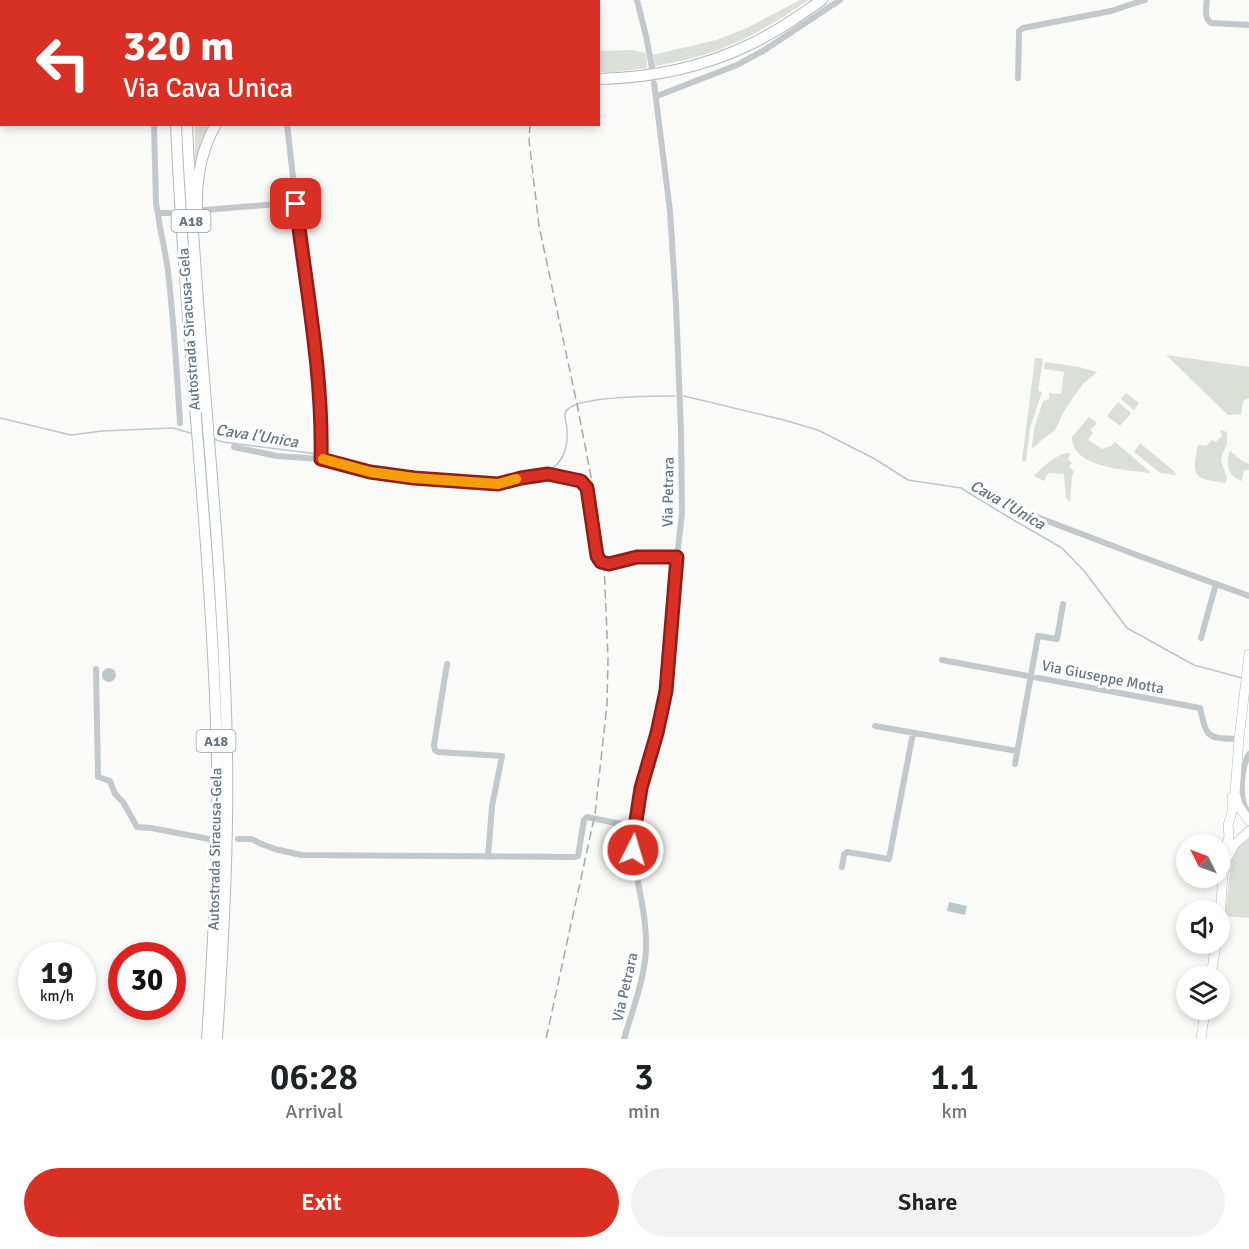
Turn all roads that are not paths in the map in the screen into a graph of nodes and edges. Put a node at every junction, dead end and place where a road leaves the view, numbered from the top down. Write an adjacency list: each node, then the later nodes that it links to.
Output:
1 (637, 0): 7 (street)
2 (822, 0): 9 (highway)
3 (840, 0): 11 (street)
4 (1145, 0): 8 (street)
5 (1206, 0): 6 (street)
6 (1249, 25)
7 (652, 68)
8 (1018, 78)
9 (600, 79)
10 (654, 82): 11 (street, Via Petrara)
11 (657, 96): 30 (street, Via Petrara)
12 (154, 126): 20 (street)
13 (171, 126): 22 (highway)
14 (176, 126): 22 (highway, Autostrada Siracusa-Gela / A18)
15 (187, 126): 23 (highway, Autostrada Siracusa-Gela / A18)
16 (215, 126): 23 (highway)
17 (287, 126): 18 (street)
18 (296, 204): 19 (street); 28 (street)
19 (204, 210)
20 (158, 213): 21 (street); 24 (street)
21 (170, 213)
22 (184, 255): 25 (highway, Autostrada Siracusa-Gela / A18)
23 (199, 318): 25 (highway, Autostrada Siracusa-Gela / A18)
24 (180, 423)
25 (202, 428): 26 (highway)
26 (204, 444): 59 (highway, Autostrada Siracusa-Gela / A18); 60 (highway, Autostrada Siracusa-Gela / A18)
27 (234, 447): 28 (street)
28 (321, 459): 30 (street)
29 (1016, 509): 31 (street)
30 (677, 557): 49 (street, Via Petrara)
31 (1216, 584): 32 (street); 34 (street)
32 (1249, 596)
33 (1063, 604): 39 (street)
34 (1201, 638)
35 (1249, 654): 42 (main road)
36 (942, 660): 39 (street, Via Giuseppe Motta)
37 (447, 664): 56 (street)
38 (96, 669): 53 (street)
39 (1031, 676): 42 (street, Via Giuseppe Motta); 43 (street)
40 (875, 726): 41 (street)
41 (913, 733): 43 (street); 57 (street)
42 (1239, 739): 46 (main road)
43 (1017, 752): 45 (street)
44 (1249, 754): 47 (street)
45 (1015, 764)
46 (1236, 777): 47 (main road); 48 (main road)
47 (1248, 817): 48 (main road)
48 (1231, 818): 50 (main road)
49 (635, 827): 56 (street); 61 (street, Via Petrara)
50 (1228, 828): 51 (main road); 52 (main road)
51 (1227, 834)
52 (1246, 834): 55 (main road)
53 (209, 839)
54 (238, 839): 56 (street)
55 (1230, 854)
56 (488, 856)
57 (842, 867)
58 (1204, 1020): 62 (main road)
59 (207, 1039)
60 (218, 1039)
61 (624, 1039)
62 (1201, 1039)

